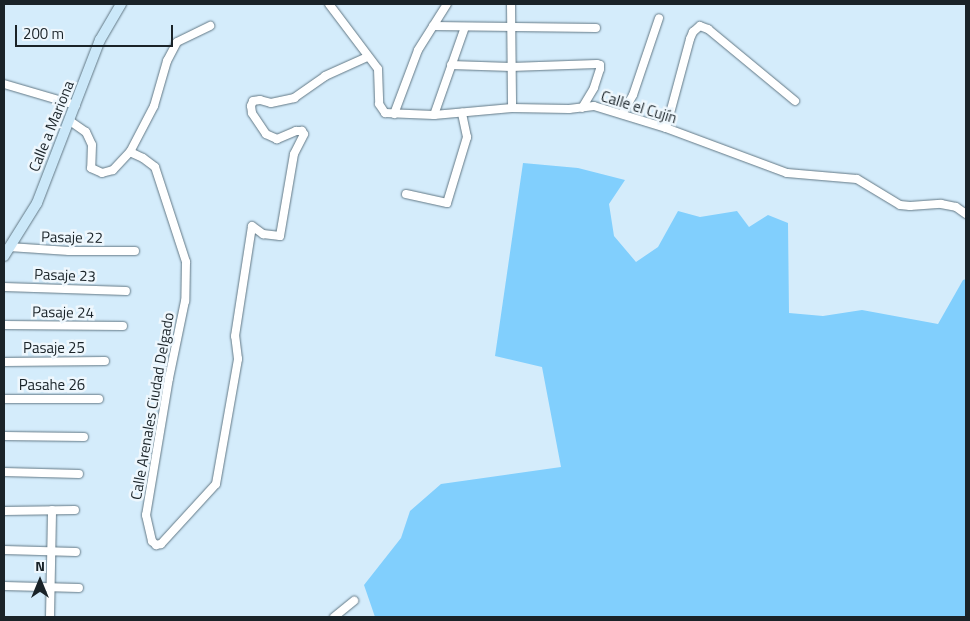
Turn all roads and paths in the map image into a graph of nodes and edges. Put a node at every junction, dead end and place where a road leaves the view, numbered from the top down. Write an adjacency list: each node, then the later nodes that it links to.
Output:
1 (121, 4): 16 (main road, Calle a Mariona)
2 (328, 4): 11 (street)
3 (447, 4): 7 (street)
4 (511, 4): 9 (street)
5 (658, 18): 21 (street)
6 (210, 26): 25 (street)
7 (432, 26): 8 (street); 20 (street)
8 (465, 27): 9 (street); 12 (street)
9 (511, 28): 10 (street); 13 (street)
10 (596, 28)
11 (367, 57): 20 (street); 25 (street, Calle Arenales Ciudad Delgado)
12 (451, 65): 13 (street); 22 (street)
13 (510, 67): 17 (street); 18 (street)
14 (4, 84): 16 (street)
15 (795, 101): 24 (street)
16 (76, 105): 23 (main road, Calle a Mariona)
17 (512, 108): 18 (street, Calle el Cujín); 19 (street, Calle el Cujín)
18 (582, 108): 21 (street, Calle el Cujín)
19 (462, 113): 22 (street, Calle el Cujín); 26 (street)
20 (394, 114): 22 (street, Calle el Cujín)
21 (622, 114): 24 (street, Calle el Cujín)
22 (434, 115)
23 (70, 121): 25 (street); 28 (main road, Calle a Mariona)
24 (666, 128): 27 (street, Calle el Cujín)
25 (130, 152)
26 (406, 194)
27 (966, 214)
28 (7, 251): 29 (street, Pasaje 22)
29 (135, 251)
30 (4, 287): 31 (street, Pasaje 23)
31 (126, 292)
32 (4, 325): 33 (street, Pasaje 24)
33 (123, 326)
34 (105, 361): 35 (street, Pasaje 25)
35 (4, 362)
36 (4, 399): 37 (street, Pasahe 26)
37 (100, 399)
38 (4, 436): 39 (street)
39 (84, 438)
40 (4, 472): 41 (street)
41 (79, 474)
42 (4, 510): 43 (street)
43 (52, 510): 44 (street); 46 (street)
44 (75, 510)
45 (4, 550): 46 (street)
46 (52, 551): 47 (street); 49 (street)
47 (76, 552)
48 (4, 586): 49 (street)
49 (51, 588): 50 (street); 52 (street)
50 (79, 588)
51 (354, 600): 53 (street)
52 (50, 617)
53 (334, 617)

